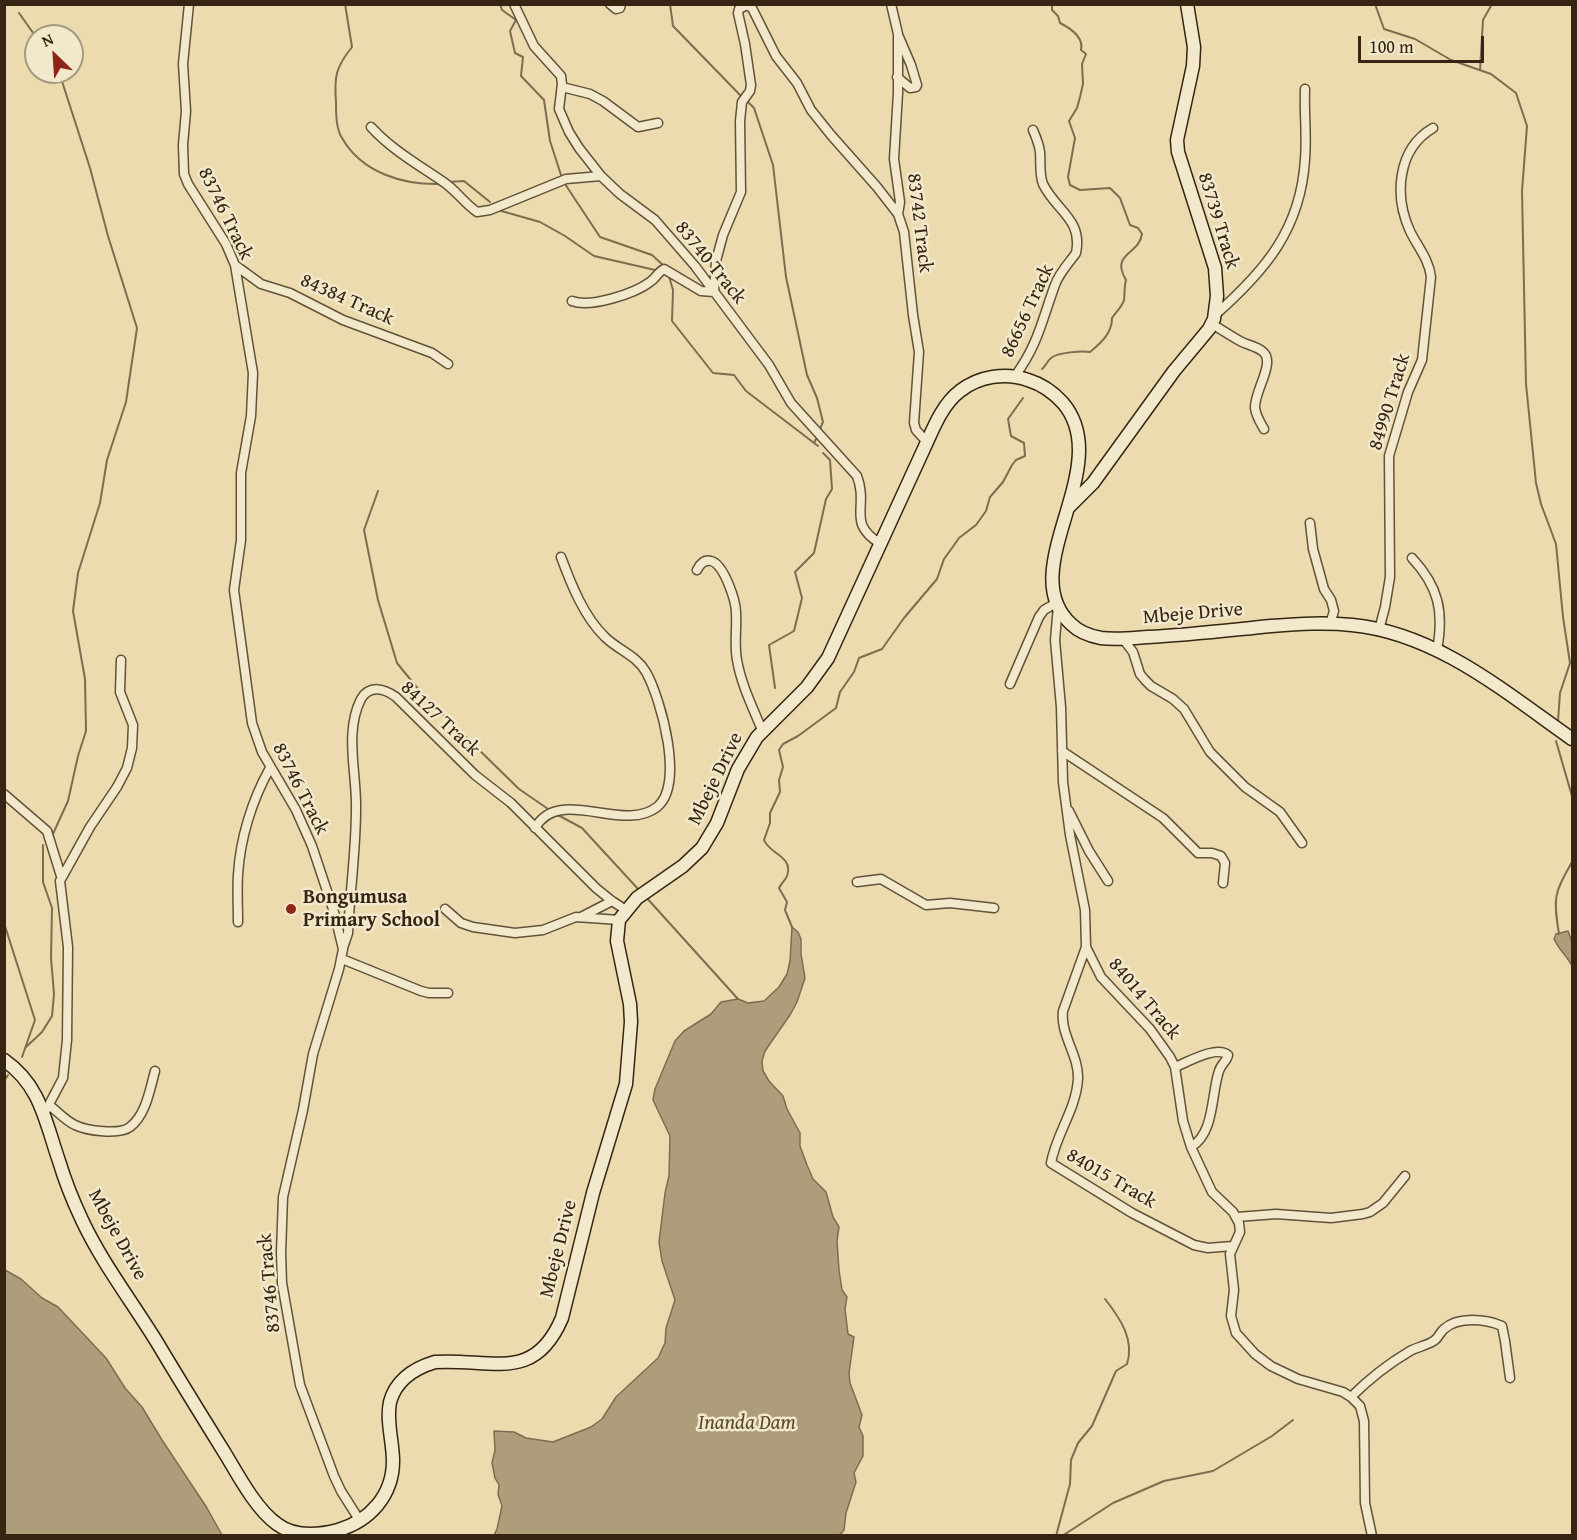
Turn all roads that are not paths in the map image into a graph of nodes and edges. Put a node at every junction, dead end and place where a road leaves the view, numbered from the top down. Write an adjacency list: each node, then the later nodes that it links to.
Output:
1 (189, 4): 17 (street, 83746 Track)
2 (514, 4): 9 (street)
3 (610, 4): 4 (street)
4 (621, 4)
5 (891, 4): 7 (street, 83742 Track)
6 (1187, 4): 20 (street, 83739 Track)
7 (898, 34): 8 (street, 83742 Track); 8 (street)
8 (897, 77): 16 (street, 83742 Track)
9 (562, 87): 11 (street); 15 (street, 83740 Track)
10 (1305, 89): 20 (street)
11 (658, 123)
12 (370, 127): 15 (street)
13 (1433, 128): 33 (street, 84990 Track)
14 (1033, 130): 22 (street, 86656 Track)
15 (601, 176): 18 (street, 83740 Track)
16 (898, 214): 18 (street); 24 (street, 83742 Track)
17 (235, 265): 21 (street, 84384 Track); 41 (street, 83746 Track)
18 (714, 292): 19 (street); 27 (street, 83740 Track)
19 (572, 301)
20 (1214, 320): 23 (street); 25 (street)
21 (448, 364)
22 (1015, 376): 24 (street, Mbeje Drive); 25 (street)
23 (1264, 429)
24 (927, 442): 27 (street, Mbeje Drive)
25 (1068, 508): 31 (street)
26 (1310, 523): 32 (street)
27 (881, 544): 38 (street, Mbeje Drive)
28 (561, 557): 44 (street)
29 (1412, 558): 35 (street)
30 (697, 570): 38 (street)
31 (1057, 605): 34 (street, Mbeje Drive); 37 (street); 40 (street, 84014 Track)
32 (1330, 624): 33 (street, Mbeje Drive); 34 (street, Mbeje Drive)
33 (1379, 630): 35 (street, Mbeje Drive)
34 (1122, 639): 45 (street)
35 (1437, 650): 39 (street, Mbeje Drive)
36 (121, 660): 46 (street)
37 (1010, 684)
38 (762, 730): 53 (street, Mbeje Drive)
39 (1572, 739)
40 (1062, 751): 43 (street, 84014 Track); 49 (street)
41 (270, 768): 55 (street); 57 (street, 83746 Track)
42 (4, 794): 46 (street)
43 (1067, 808): 47 (street); 56 (street, 84014 Track)
44 (535, 828): 50 (street, 84127 Track); 57 (street, 84127 Track)
45 (1302, 843)
46 (61, 876): 63 (street)
47 (1108, 881)
48 (857, 882): 51 (street)
49 (1223, 883)
50 (612, 901): 53 (street, 84127 Track); 54 (street)
51 (994, 908)
52 (445, 909): 54 (street)
53 (622, 915): 54 (street); 70 (street, Mbeje Drive)
54 (580, 917)
55 (238, 922)
56 (1086, 947): 61 (street, 84014 Track); 67 (street, 84015 Track)
57 (343, 949): 58 (street, 83746 Track)
58 (342, 959): 59 (street); 70 (street, 83746 Track)
59 (448, 993)
60 (4, 1060): 63 (street, Mbeje Drive)
61 (1175, 1067): 64 (street, 84014 Track); 64 (street)
62 (155, 1071): 63 (street)
63 (46, 1109): 70 (street, Mbeje Drive)
64 (1191, 1147): 66 (street, 84014 Track)
65 (1405, 1176): 66 (street)
66 (1237, 1217): 67 (street)
67 (1232, 1246): 69 (street)
68 (1510, 1378): 69 (street)
69 (1351, 1397): 71 (street)
70 (360, 1521)
71 (1372, 1536)

